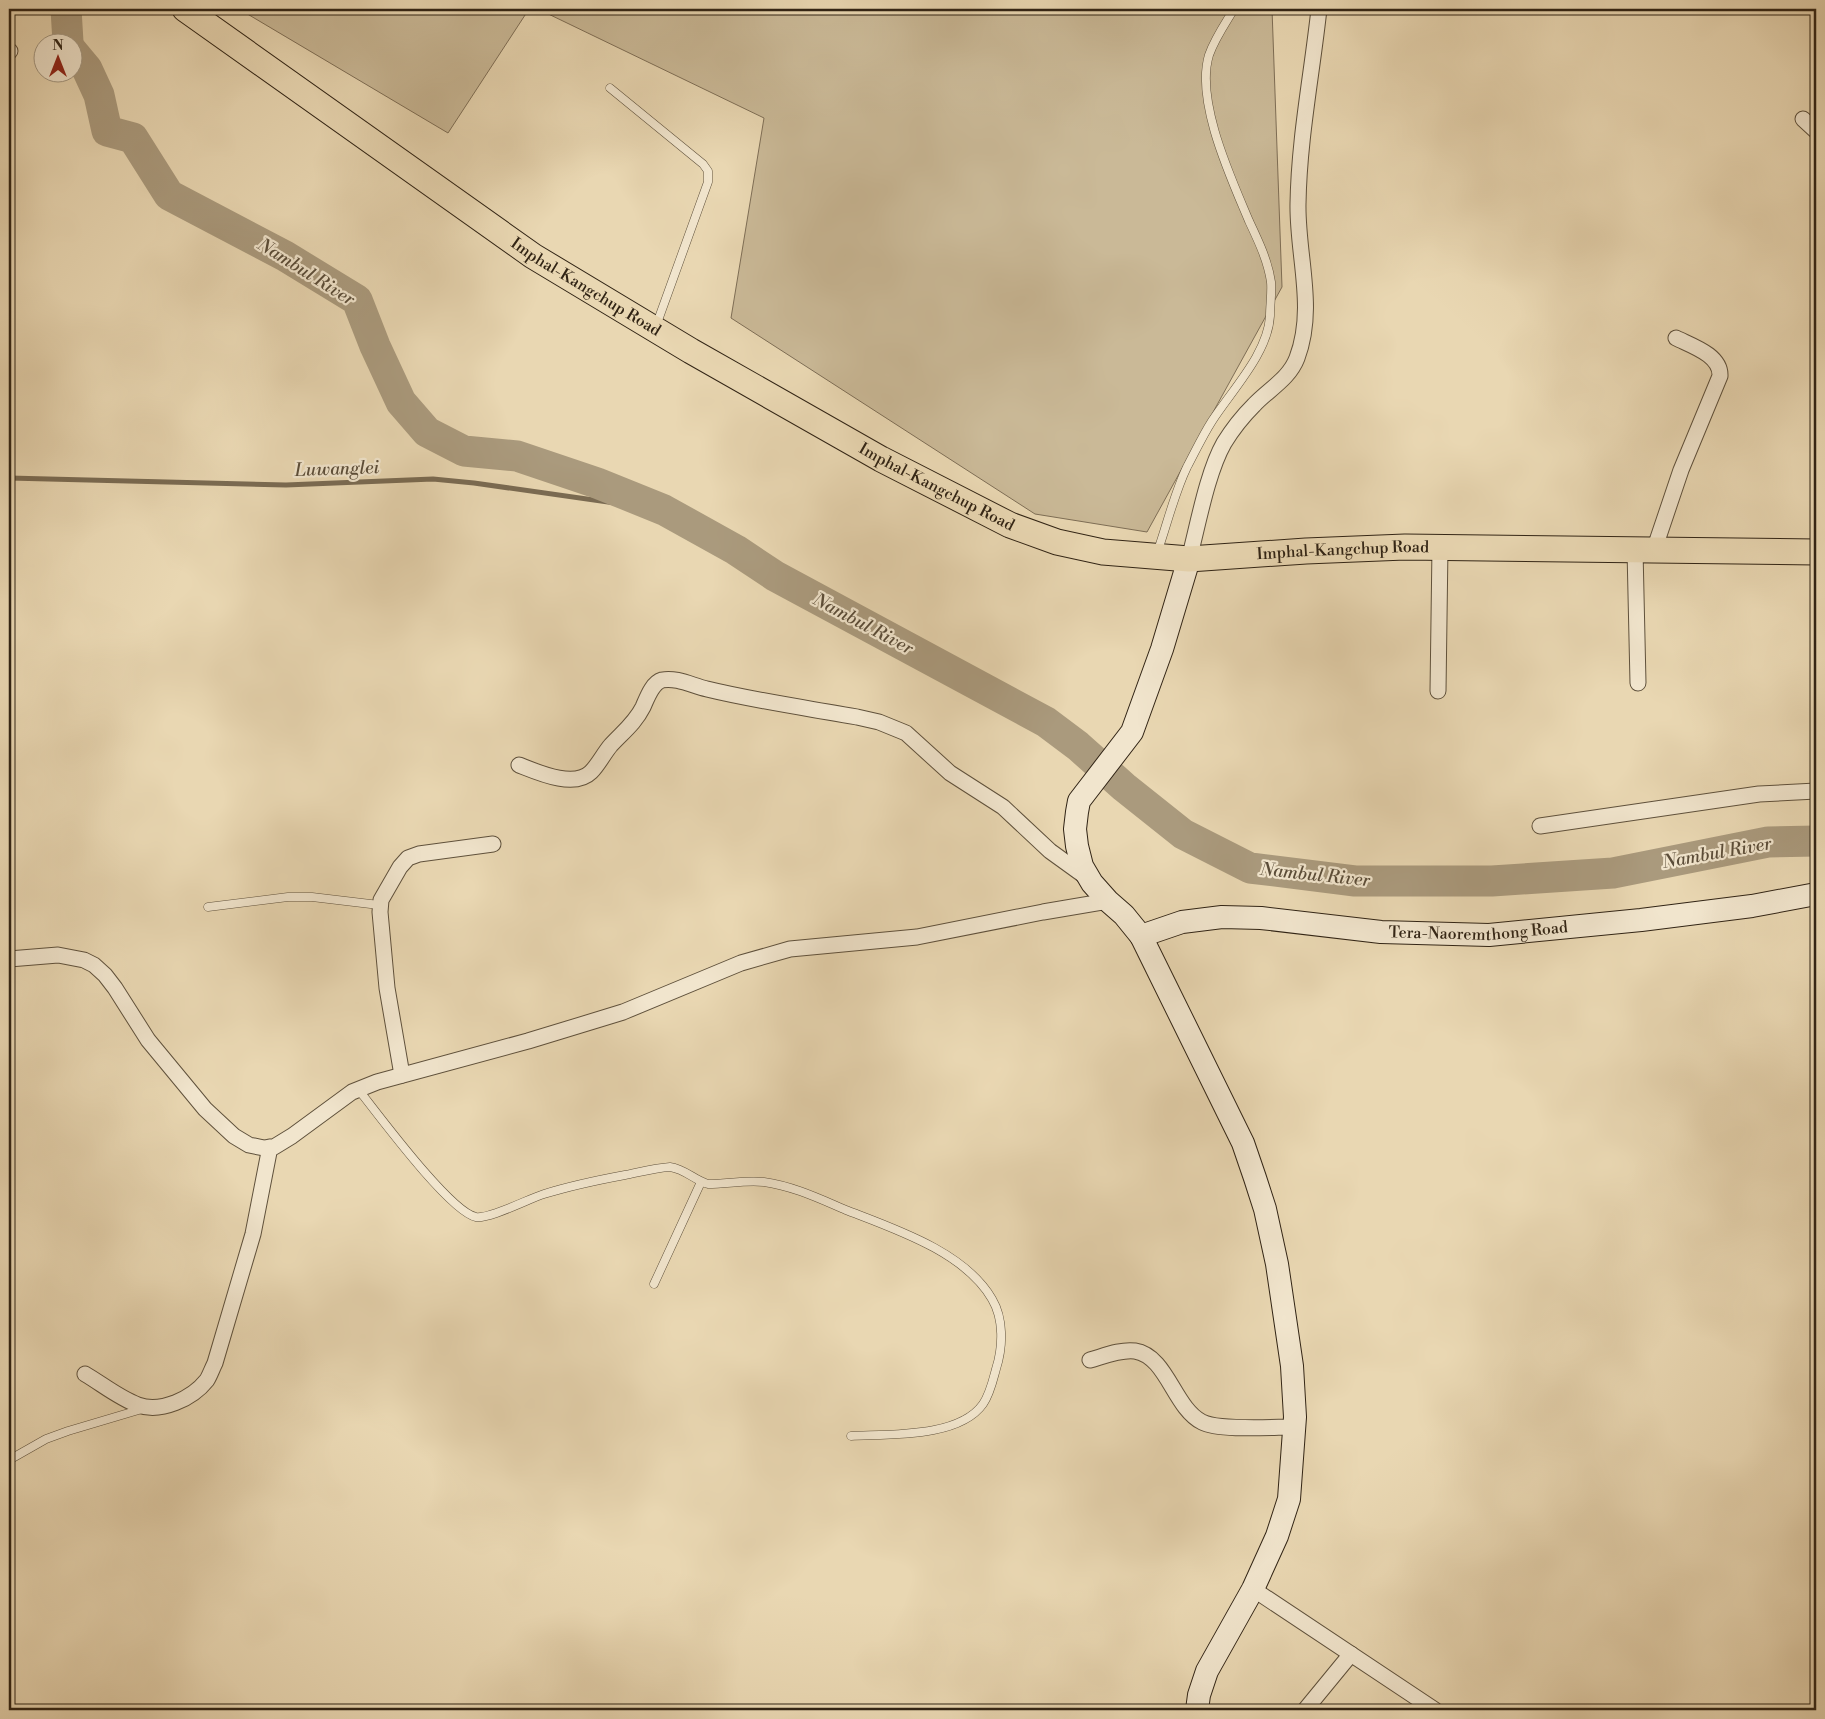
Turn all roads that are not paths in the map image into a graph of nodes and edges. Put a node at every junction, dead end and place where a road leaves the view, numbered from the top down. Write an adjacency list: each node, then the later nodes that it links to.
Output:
1 (185, 9): 7 (main road, Imphal-Kangchup Road)
2 (1234, 9): 12 (lane)
3 (1319, 9): 13 (street)
4 (610, 88): 7 (lane)
5 (1802, 119): 6 (street)
6 (1816, 131)
7 (655, 329): 12 (main road, Imphal-Kangchup Road)
8 (1676, 338): 10 (street)
9 (1440, 547): 10 (main road, Imphal-Kangchup Road); 13 (main road, Imphal-Kangchup Road); 15 (street)
10 (1644, 550): 11 (main road, Imphal-Kangchup Road); 14 (street)
11 (1816, 552)
12 (1156, 557): 13 (main road, Imphal-Kangchup Road)
13 (1190, 559): 20 (street)
14 (1638, 683)
15 (1438, 691)
16 (518, 765): 20 (street)
17 (1816, 791): 18 (street)
18 (1540, 826)
19 (493, 844): 23 (street)
20 (1090, 880): 22 (street)
21 (1816, 894): 25 (street, Tera-Naoremthong Road)
22 (1108, 902): 25 (street); 27 (street)
23 (379, 905): 24 (lane); 27 (street)
24 (208, 907)
25 (1141, 936): 35 (street)
26 (9, 959): 29 (street)
27 (402, 1075): 28 (street)
28 (358, 1089): 29 (street); 30 (lane)
29 (270, 1148): 34 (street)
30 (701, 1182): 31 (lane); 36 (lane)
31 (654, 1284)
32 (1090, 1360): 35 (street)
33 (85, 1374): 34 (street)
34 (148, 1407): 37 (lane)
35 (1294, 1427): 38 (street)
36 (851, 1436)
37 (9, 1460)
38 (1253, 1589): 39 (street); 40 (street)
39 (1351, 1654): 41 (street); 42 (street)
40 (1197, 1710)
41 (1305, 1710)
42 (1435, 1710)

